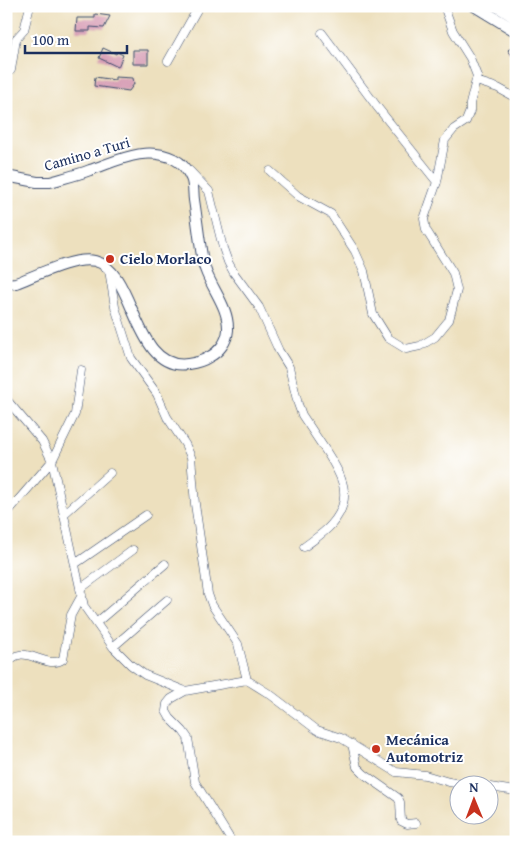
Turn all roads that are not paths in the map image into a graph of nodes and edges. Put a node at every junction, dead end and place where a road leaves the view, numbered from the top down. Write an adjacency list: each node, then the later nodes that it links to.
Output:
1 (30, 6): 10 (street)
2 (199, 6): 9 (street)
3 (444, 6): 11 (street)
4 (474, 6): 7 (highway)
5 (497, 6): 6 (highway)
6 (516, 18)
7 (516, 31)
8 (322, 33): 16 (street)
9 (168, 61)
10 (10, 70)
11 (476, 82): 12 (street); 16 (street)
12 (516, 98)
13 (185, 166): 15 (main road, Camino a Turi); 17 (main road); 26 (street)
14 (270, 171): 16 (street)
15 (6, 176)
16 (437, 182)
17 (109, 270): 18 (main road); 35 (street)
18 (6, 284)
19 (81, 370): 21 (street)
20 (6, 399): 21 (street)
21 (52, 461): 23 (street); 24 (street)
22 (110, 473): 24 (street)
23 (6, 514)
24 (64, 514): 28 (street)
25 (146, 515): 28 (street)
26 (304, 547)
27 (133, 550): 30 (street)
28 (75, 564): 30 (street)
29 (165, 564): 32 (street)
30 (81, 592): 32 (street); 34 (street)
31 (167, 600): 33 (street)
32 (96, 623): 33 (street)
33 (114, 647): 36 (street)
34 (6, 666)
35 (247, 680): 36 (street); 37 (street)
36 (185, 691): 42 (street)
37 (352, 744): 38 (street); 41 (street)
38 (450, 782)
39 (500, 789): 40 (street)
40 (516, 791)
41 (416, 823)
42 (232, 842)

